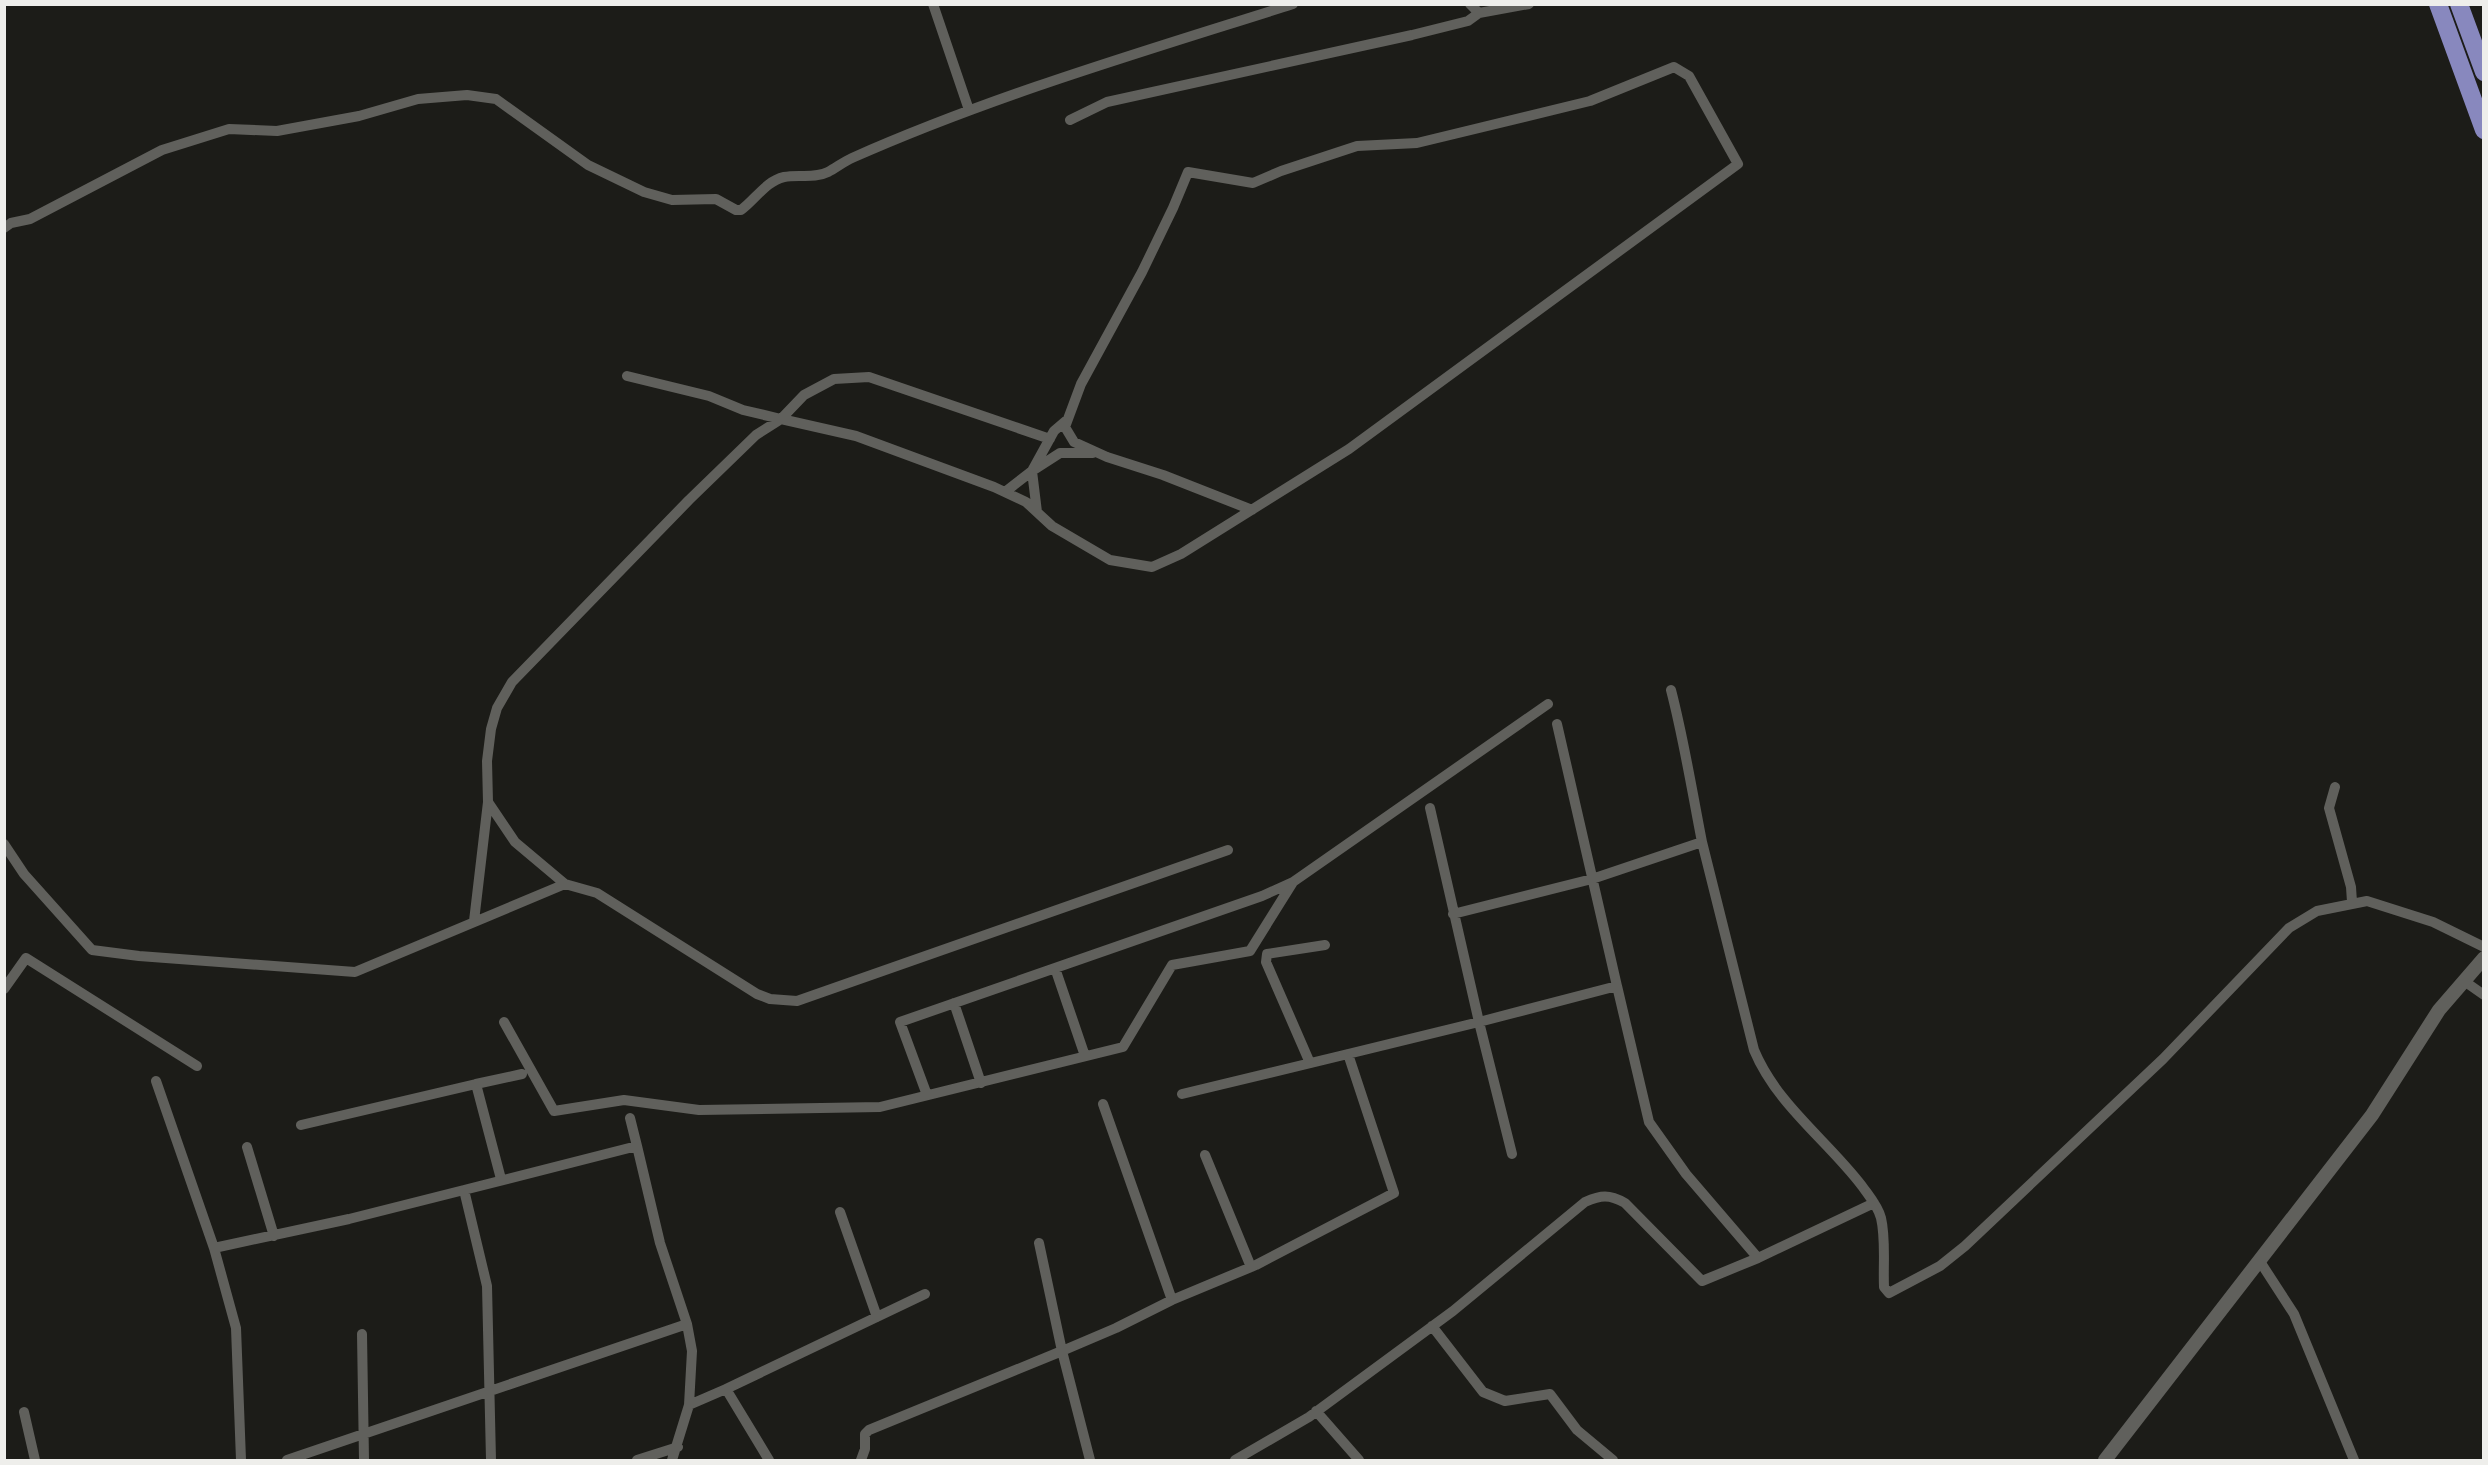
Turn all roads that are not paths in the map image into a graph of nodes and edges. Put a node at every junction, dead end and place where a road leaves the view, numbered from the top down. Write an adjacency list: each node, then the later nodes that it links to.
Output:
1 (1293, 4): 12 (street)
2 (1470, 4): 8 (street)
3 (1529, 4): 7 (street)
4 (2438, 4): 9 (highway)
5 (2459, 4): 10 (highway)
6 (937, 6): 12 (street)
7 (1514, 6): 8 (street)
8 (1479, 13): 13 (street)
9 (2446, 25): 11 (highway); 14 (highway)
10 (2484, 72)
11 (2484, 99)
12 (969, 110): 15 (street)
13 (1070, 120)
14 (2484, 130)
15 (4, 228)
16 (627, 376): 17 (street)
17 (781, 419): 19 (street); 22 (street); 29 (street)
18 (1068, 419): 19 (street); 20 (street); 23 (street)
19 (1050, 439): 21 (street)
20 (1097, 452): 21 (street); 23 (street)
21 (1032, 471): 22 (street); 24 (street)
22 (1005, 492): 24 (street)
23 (1252, 510): 24 (street)
24 (1037, 512)
25 (1671, 690): 31 (street)
26 (1548, 704): 35 (street)
27 (1557, 724): 34 (street)
28 (2335, 787): 37 (street)
29 (488, 802): 36 (street); 39 (street)
30 (1430, 808): 38 (street)
31 (1702, 842): 34 (street); 70 (street)
32 (4, 844): 39 (street)
33 (1228, 850): 36 (street)
34 (1592, 879): 38 (street); 45 (street)
35 (1293, 882): 43 (street); 52 (street)
36 (565, 884): 39 (street)
37 (2352, 902): 41 (street); 70 (street)
38 (1453, 914): 50 (street)
39 (474, 921)
40 (1326, 945): 53 (street)
41 (2484, 947)
42 (2484, 958): 44 (street)
43 (1055, 968): 48 (street); 52 (street)
44 (2464, 981): 47 (street); 76 (street)
45 (1617, 986): 50 (street); 75 (street)
46 (4, 989): 54 (street)
47 (2484, 995)
48 (954, 1004): 57 (street); 60 (street)
49 (504, 1022): 60 (street)
50 (1479, 1022): 51 (street); 66 (street)
51 (1348, 1054): 53 (street); 77 (street)
52 (1085, 1056): 57 (street)
53 (1310, 1063): 59 (street)
54 (197, 1066)
55 (522, 1074): 58 (street)
56 (156, 1081): 74 (street)
57 (981, 1083): 60 (street)
58 (476, 1084): 63 (street); 68 (street)
59 (1182, 1094)
60 (927, 1095)
61 (1103, 1104): 79 (street)
62 (630, 1118): 64 (street)
63 (301, 1125)
64 (637, 1146): 68 (street); 81 (street)
65 (247, 1147): 72 (street)
66 (1512, 1154)
67 (1205, 1155): 77 (street)
68 (501, 1179): 69 (street)
69 (464, 1190): 72 (street); 86 (street)
70 (1874, 1203): 75 (street)
71 (840, 1212): 80 (street)
72 (274, 1236): 74 (street)
73 (1039, 1243): 84 (street)
74 (214, 1248): 93 (street)
75 (1758, 1258): 82 (street)
76 (2259, 1260): 105 (street); 106 (street)
77 (1251, 1267): 79 (street)
78 (925, 1294): 80 (street)
79 (1172, 1300): 84 (street)
80 (877, 1317): 85 (street)
81 (687, 1324): 86 (street); 87 (street)
82 (1432, 1326): 88 (street); 104 (street)
83 (362, 1334): 90 (street)
84 (1062, 1351): 100 (street); 101 (street)
85 (726, 1389): 87 (street); 99 (street)
86 (488, 1393): 90 (street); 96 (street)
87 (688, 1405): 91 (street)
88 (1316, 1411): 102 (street); 103 (street)
89 (24, 1412): 92 (street)
90 (363, 1436): 94 (street); 95 (street)
91 (678, 1447): 97 (street); 98 (street)
92 (35, 1461)
93 (241, 1461)
94 (287, 1461)
95 (364, 1461)
96 (491, 1461)
97 (637, 1461)
98 (672, 1461)
99 (769, 1461)
100 (861, 1461)
101 (1090, 1461)
102 (1234, 1461)
103 (1359, 1461)
104 (1613, 1461)
105 (2105, 1461)
106 (2354, 1461)

